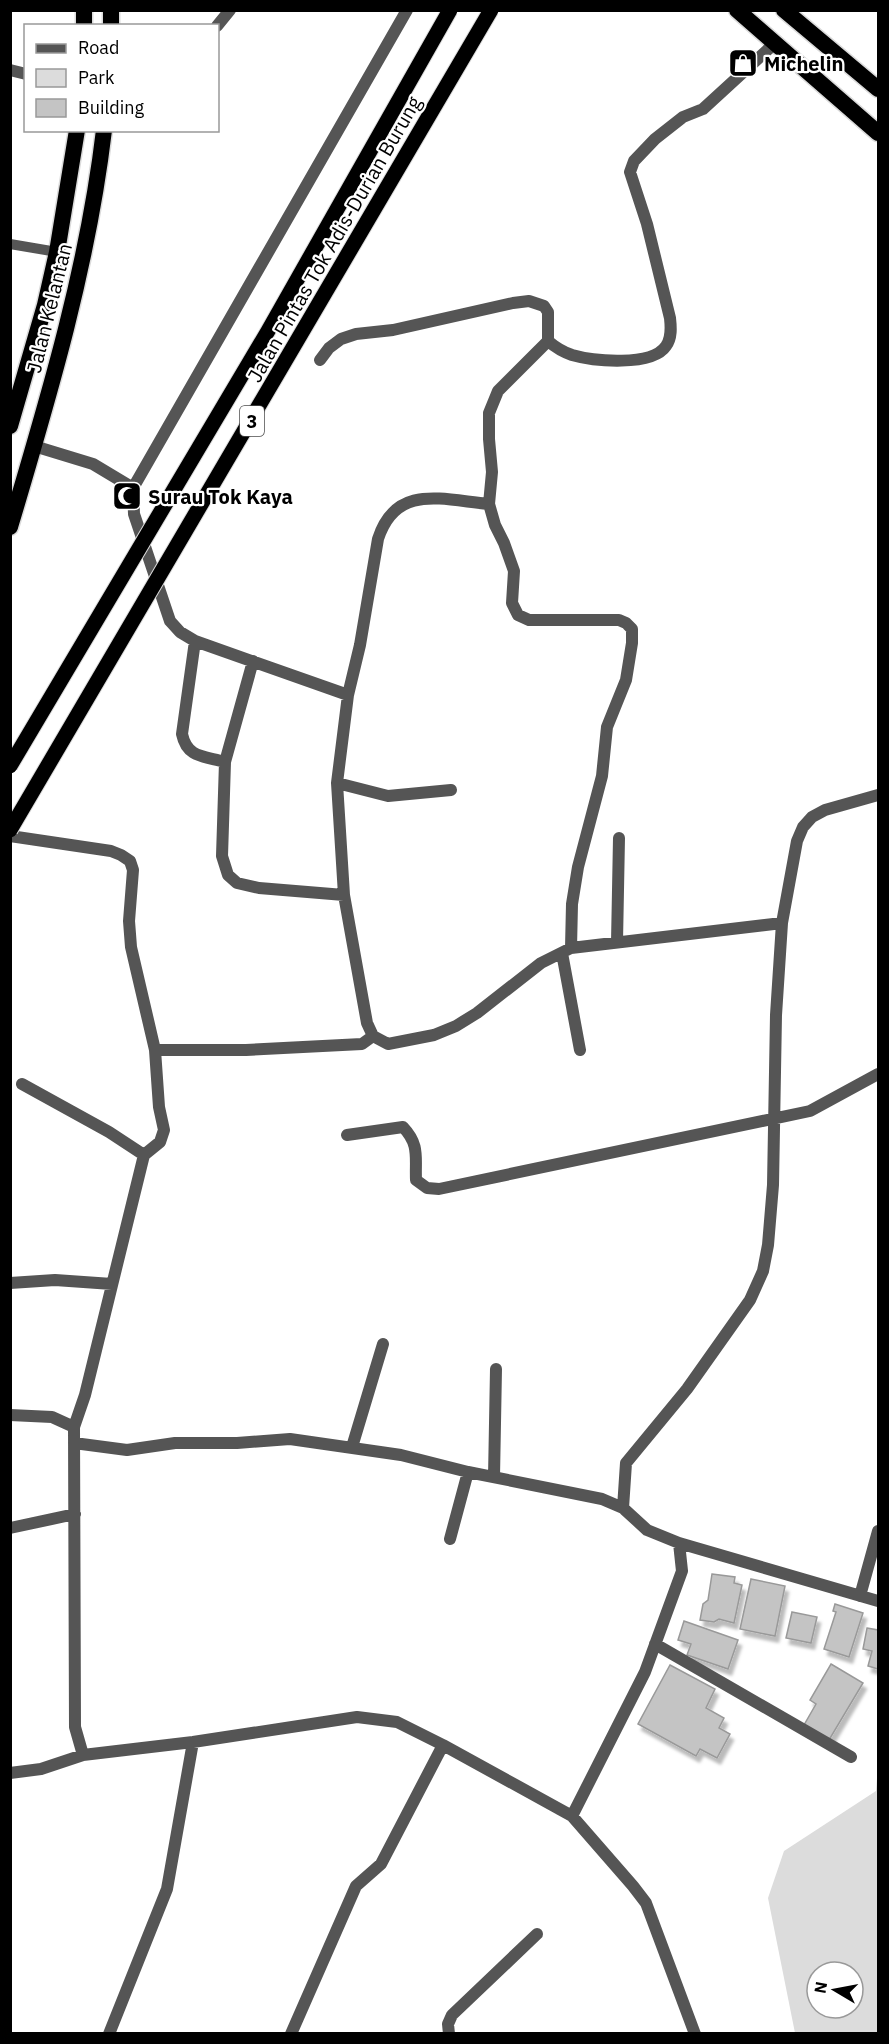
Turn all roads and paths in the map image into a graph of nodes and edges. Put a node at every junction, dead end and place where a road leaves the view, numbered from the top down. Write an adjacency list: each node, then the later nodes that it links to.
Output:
1 (230, 10): 7 (street)
2 (406, 10): 19 (street)
3 (450, 10): 26 (main road, Jalan Pintas Tok Adis-Durian Burung / 3, bridge)
4 (491, 10): 30 (main road, Jalan Pintas Tok Adis-Durian Burung / 3, bridge)
5 (737, 10): 8 (highway)
6 (784, 10): 9 (highway)
7 (219, 24)
8 (775, 44): 12 (highway); 15 (street)
9 (879, 89)
10 (77, 132): 14 (highway, Jalan Kelantan)
11 (104, 132): 18 (highway, Jalan Kelantan)
12 (879, 132)
13 (10, 244): 14 (lane)
14 (57, 252): 17 (highway, Jalan Kelantan)
15 (548, 341): 16 (street); 20 (street)
16 (320, 360)
17 (10, 426)
18 (34, 447): 19 (street); 21 (highway, Jalan Kelantan)
19 (133, 488): 22 (street)
20 (489, 504): 24 (street); 36 (street)
21 (10, 527)
22 (195, 641): 23 (street); 25 (street)
23 (253, 661): 24 (street); 25 (street)
24 (348, 695): 27 (street)
25 (225, 762): 33 (street)
26 (10, 766)
27 (337, 783): 28 (street); 33 (street)
28 (451, 790)
29 (879, 795): 34 (street)
30 (10, 830)
31 (10, 837): 38 (street)
32 (619, 838): 35 (street)
33 (344, 896): 37 (street)
34 (782, 923): 35 (street); 42 (street)
35 (617, 942): 36 (street)
36 (566, 950): 37 (street); 39 (street)
37 (373, 1036): 38 (street)
38 (154, 1050): 44 (street)
39 (580, 1050)
40 (879, 1074): 42 (street)
41 (22, 1084): 44 (street)
42 (775, 1119): 43 (street); 55 (street)
43 (346, 1135)
44 (144, 1155): 46 (street)
45 (10, 1283): 46 (street)
46 (112, 1284): 50 (street)
47 (383, 1344): 52 (street)
48 (496, 1369): 54 (street)
49 (10, 1415): 50 (street)
50 (74, 1427): 51 (street)
51 (75, 1443): 52 (street); 56 (street)
52 (352, 1447): 53 (street)
53 (468, 1472): 54 (street); 59 (street)
54 (495, 1477): 55 (street)
55 (623, 1508): 60 (street)
56 (75, 1514): 57 (street); 66 (street)
57 (10, 1528)
58 (879, 1531): 61 (street)
59 (450, 1539)
60 (679, 1543): 61 (street); 63 (street)
61 (860, 1596): 62 (street)
62 (879, 1601)
63 (655, 1644): 67 (street); 69 (street)
64 (193, 1742): 65 (street); 66 (street); 71 (street)
65 (443, 1745): 69 (street); 72 (street)
66 (83, 1755): 68 (street)
67 (851, 1757)
68 (10, 1773)
69 (572, 1816): 74 (street)
70 (537, 1934): 73 (street)
71 (110, 2034)
72 (291, 2034)
73 (449, 2034)
74 (695, 2034)

